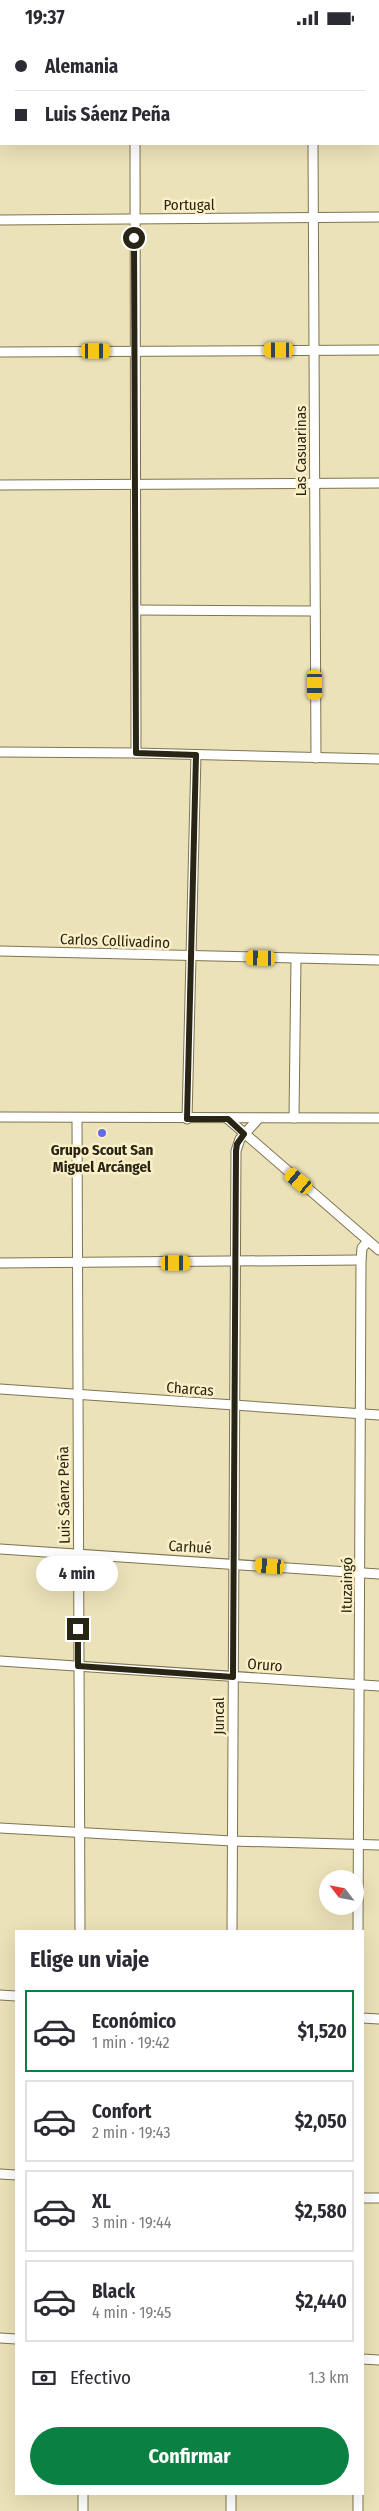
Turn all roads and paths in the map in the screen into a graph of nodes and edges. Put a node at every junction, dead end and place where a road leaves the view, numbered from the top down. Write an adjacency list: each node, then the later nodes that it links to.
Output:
1 (135, 145): 5 (street)
2 (313, 145): 4 (street, Las Casuarinas)
3 (379, 217): 4 (street, Portugal)
4 (314, 218): 5 (street, Portugal); 7 (street, Las Casuarinas)
5 (134, 219): 6 (street, Portugal); 10 (street)
6 (0, 220)
7 (315, 350): 8 (street); 10 (street); 11 (street, Las Casuarinas)
8 (379, 350)
9 (0, 351): 10 (street)
10 (134, 351): 13 (street)
11 (315, 483): 12 (street); 13 (street); 16 (street, Las Casuarinas)
12 (379, 483)
13 (136, 484): 14 (street); 15 (street)
14 (0, 485)
15 (136, 610): 16 (street); 18 (street)
16 (315, 611): 20 (street, Las Casuarinas)
17 (0, 752): 18 (street)
18 (136, 753): 19 (street)
19 (196, 755): 20 (street); 23 (street)
20 (316, 758): 21 (street)
21 (379, 759)
22 (0, 951): 23 (street, Carlos Collivadino)
23 (190, 957): 24 (street, Carlos Collivadino); 30 (street)
24 (296, 959): 25 (street, Carlos Collivadino); 28 (street)
25 (379, 960)
26 (0, 1117): 27 (street)
27 (77, 1118): 30 (street); 39 (street, Luis Sáenz Peña)
28 (294, 1118): 29 (street); 32 (street)
29 (379, 1118)
30 (187, 1119): 31 (street)
31 (228, 1119): 32 (street); 33 (street)
32 (258, 1119): 33 (street, Juncal)
33 (244, 1134): 34 (street); 37 (street, Juncal)
34 (368, 1241): 35 (street); 36 (street, Ituzaingó)
35 (379, 1250)
36 (361, 1260): 37 (street); 43 (street, Ituzaingó)
37 (236, 1262): 39 (street); 42 (street, Juncal)
38 (0, 1263): 39 (street)
39 (77, 1263): 41 (street, Luis Sáenz Peña)
40 (0, 1389): 41 (street, Charcas)
41 (76, 1395): 42 (street, Charcas); 46 (street, Luis Sáenz Peña)
42 (235, 1405): 43 (street, Charcas); 47 (street, Juncal)
43 (361, 1414): 44 (street, Charcas); 48 (street, Ituzaingó)
44 (379, 1415)
45 (0, 1549): 46 (street, Carhué)
46 (78, 1555): 47 (street, Carhué); 51 (street, Luis Sáenz Peña)
47 (233, 1563): 48 (street, Carhué); 52 (street, Juncal)
48 (361, 1573): 49 (street, Carhué); 53 (street, Ituzaingó)
49 (379, 1574)
50 (0, 1661): 51 (street, Oruro)
51 (78, 1666): 52 (street, Oruro); 56 (street, Luis Sáenz Peña)
52 (233, 1677): 53 (street, Oruro); 57 (street, Juncal)
53 (359, 1685): 54 (street, Oruro); 58 (street, Ituzaingó)
54 (379, 1686)
55 (0, 1828): 56 (street)
56 (79, 1833): 57 (street); 60 (street, Luis Sáenz Peña)
57 (232, 1841): 58 (street); 61 (street, Juncal)
58 (359, 1845): 59 (street); 62 (street, Ituzaingó)
59 (379, 1845)
60 (80, 1930)
61 (232, 1930)
62 (358, 1930)
63 (0, 1995): 64 (street)
64 (15, 1996)
65 (364, 2018): 66 (street)
66 (379, 2019)
67 (0, 2174): 68 (street)
68 (15, 2175)
69 (364, 2197): 70 (street)
70 (379, 2199)
71 (0, 2338): 72 (street)
72 (15, 2339)
73 (364, 2359): 74 (street)
74 (379, 2360)
75 (83, 2495): 78 (street)
76 (231, 2495): 79 (street)
77 (358, 2495): 80 (street)
78 (83, 2511)
79 (231, 2511)
80 (358, 2511)

